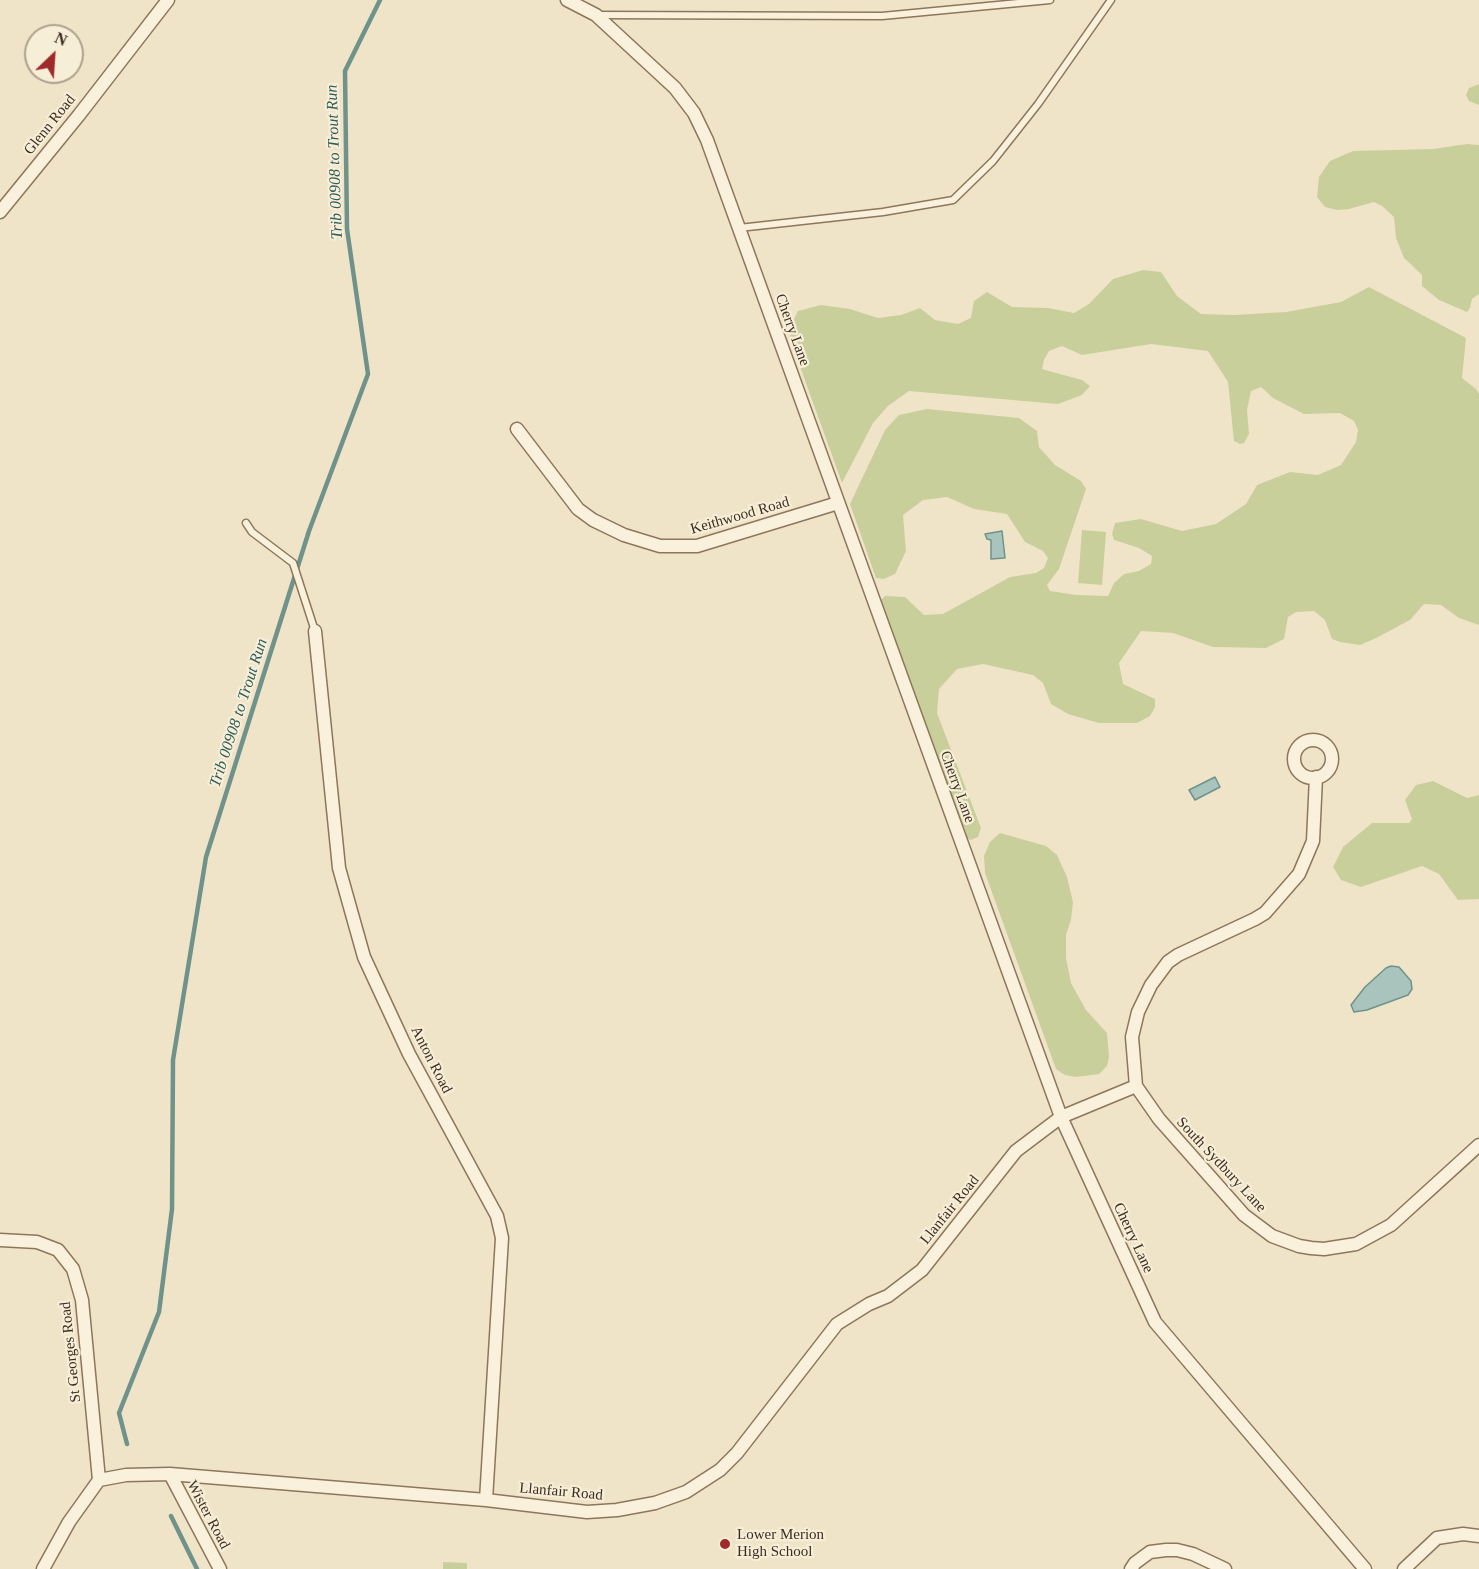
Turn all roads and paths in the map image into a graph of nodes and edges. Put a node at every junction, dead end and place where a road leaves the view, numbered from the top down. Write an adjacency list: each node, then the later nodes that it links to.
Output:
1 (168, 0): 6 (street, Glenn Road)
2 (567, 0): 5 (street, Cherry Lane)
3 (1050, 0): 5 (lane)
4 (1111, 0): 7 (lane)
5 (596, 15): 7 (street, Cherry Lane)
6 (0, 212)
7 (739, 228): 9 (street, Cherry Lane)
8 (517, 429): 9 (street, Keithwood Road)
9 (838, 503): 14 (street, Cherry Lane)
10 (246, 523): 11 (lane)
11 (315, 631): 19 (street, Anton Road)
12 (1316, 777): 13 (street)
13 (1136, 1086): 14 (street, Llanfair Road); 15 (street, South Sydbury Lane)
14 (1061, 1117): 19 (street, Llanfair Road); 25 (street, Cherry Lane)
15 (1479, 1145)
16 (0, 1240): 18 (street, St Georges Road)
17 (170, 1474): 18 (street, Llanfair Road); 19 (street, Llanfair Road); 22 (street, Wister Road)
18 (99, 1480): 21 (street)
19 (486, 1500)
20 (1479, 1536): 26 (street)
21 (43, 1569)
22 (220, 1569)
23 (1131, 1569): 24 (street)
24 (1225, 1569)
25 (1365, 1569)
26 (1404, 1569)

